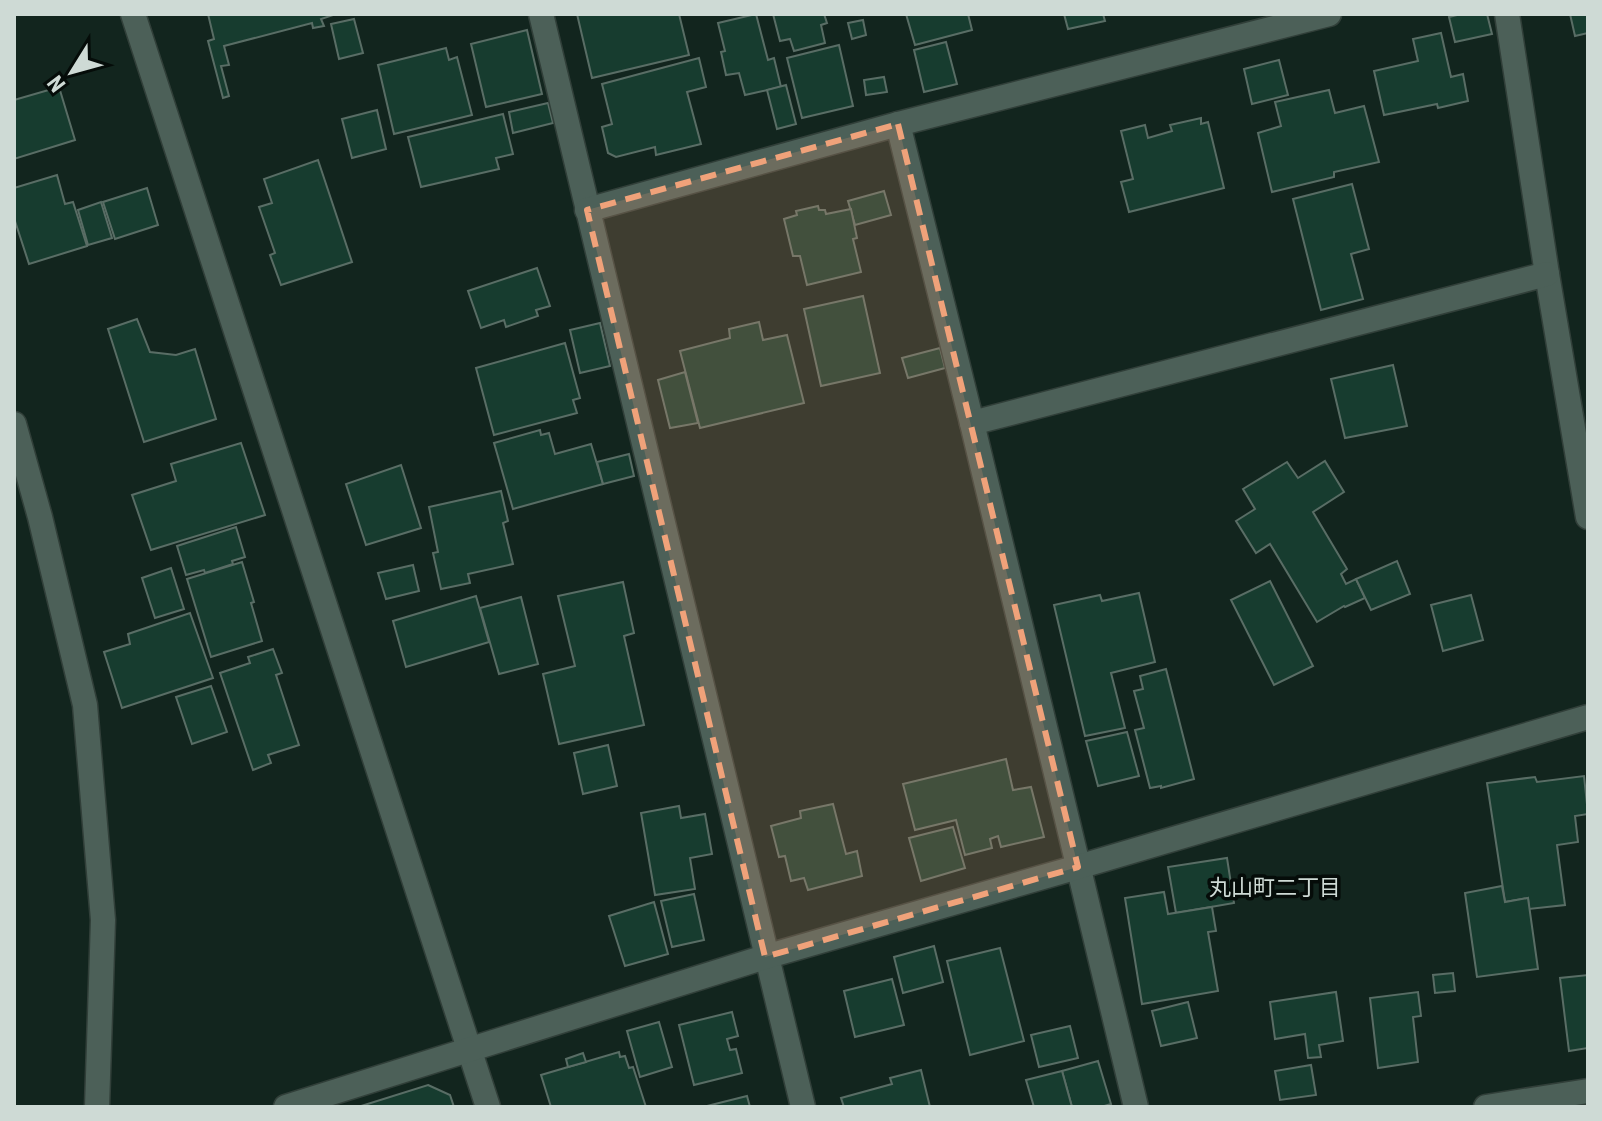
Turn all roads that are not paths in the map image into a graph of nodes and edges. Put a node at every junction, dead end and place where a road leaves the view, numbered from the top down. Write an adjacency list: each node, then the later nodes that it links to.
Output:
1 (133, 14): 14 (street)
2 (541, 14): 6 (street)
3 (1329, 14): 5 (street)
4 (1507, 14): 7 (street)
5 (898, 124): 6 (street); 8 (street)
6 (587, 210): 13 (street)
7 (1547, 274): 8 (street); 10 (street)
8 (972, 423): 12 (street)
9 (14, 424): 16 (street)
10 (1588, 517)
11 (1588, 717): 12 (street)
12 (1078, 867): 13 (street); 20 (street)
13 (765, 957): 14 (street); 19 (street)
14 (470, 1051): 17 (street); 18 (street)
15 (1588, 1091): 21 (street)
16 (97, 1107)
17 (289, 1107)
18 (488, 1107)
19 (803, 1107)
20 (1136, 1107)
21 (1486, 1107)

